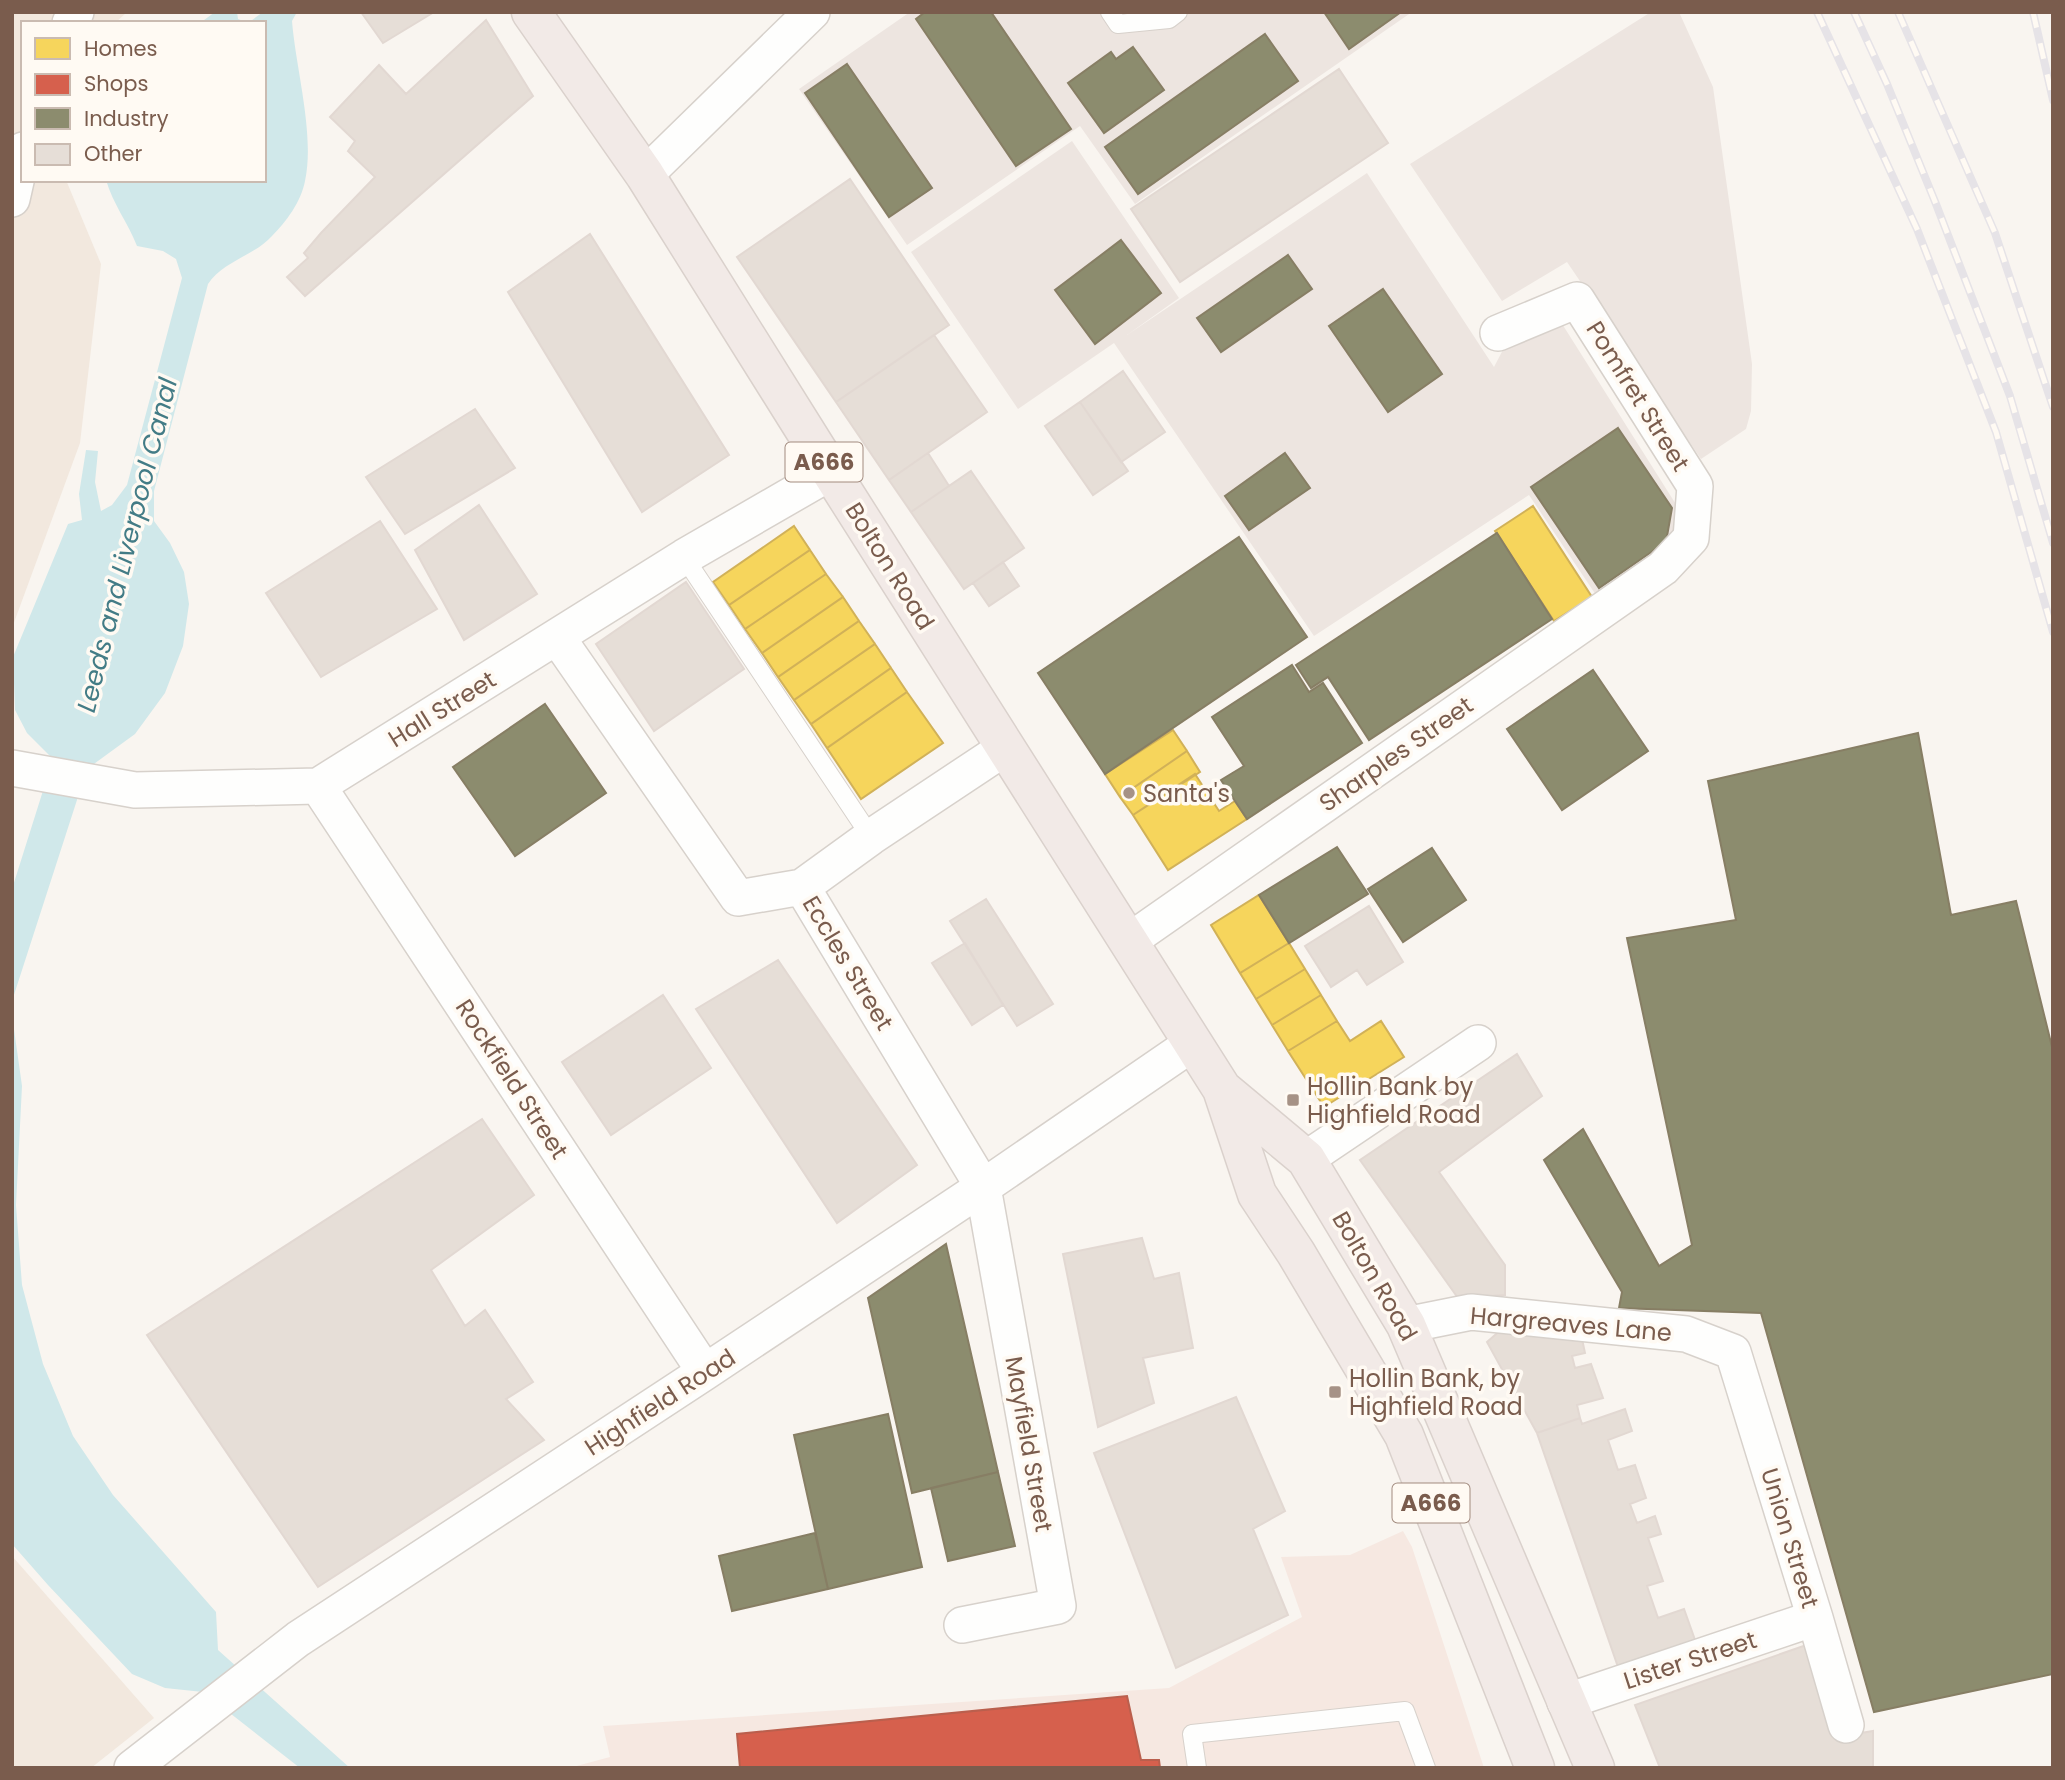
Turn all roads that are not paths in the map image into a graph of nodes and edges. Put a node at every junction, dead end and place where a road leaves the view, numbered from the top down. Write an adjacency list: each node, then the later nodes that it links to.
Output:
1 (531, 12): 6 (highway, Bolton Road / A666)
2 (812, 12): 6 (street)
3 (1110, 12): 4 (lane)
4 (1178, 12)
5 (21, 159): 7 (street)
6 (645, 175): 9 (highway, Bolton Road / A666)
7 (12, 199)
8 (1498, 333): 11 (street, Pomfret Street)
9 (831, 472): 10 (street, Hall Street); 13 (highway, Bolton Road / A666)
10 (684, 557): 12 (street, Hall Street); 16 (lane)
11 (1663, 568): 18 (street, Sharples Street)
12 (557, 637): 15 (street, Hall Street); 17 (street, Eccles Street)
13 (1005, 748): 16 (street); 18 (highway, Bolton Road / A666)
14 (12, 768): 15 (street)
15 (318, 786): 26 (street, Rockfield Street)
16 (871, 837): 17 (street)
17 (802, 887): 23 (street, Eccles Street)
18 (1129, 942): 19 (highway, Bolton Road / A666)
19 (1193, 1042): 21 (highway, Bolton Road / A666); 23 (street, Highfield Road)
20 (1478, 1043): 22 (street)
21 (1222, 1089): 22 (highway, Bolton Road / A666); 34 (highway, Bolton Road / A666)
22 (1306, 1159): 24 (highway, Bolton Road / A666)
23 (983, 1186): 26 (street, Highfield Road); 28 (street, Mayfield Street)
24 (1406, 1325): 25 (street, Hargreaves Lane); 29 (highway, Bolton Road / A666)
25 (1733, 1352): 27 (street, Union Street)
26 (705, 1373): 31 (street, Highfield Road)
27 (1815, 1618): 29 (street, Lister Street); 30 (street, Union Street)
28 (962, 1625)
29 (1566, 1702): 35 (highway, Bolton Road / A666)
30 (1846, 1725)
31 (132, 1768)
32 (1197, 1768): 33 (lane)
33 (1426, 1768)
34 (1535, 1768)
35 (1595, 1768)

